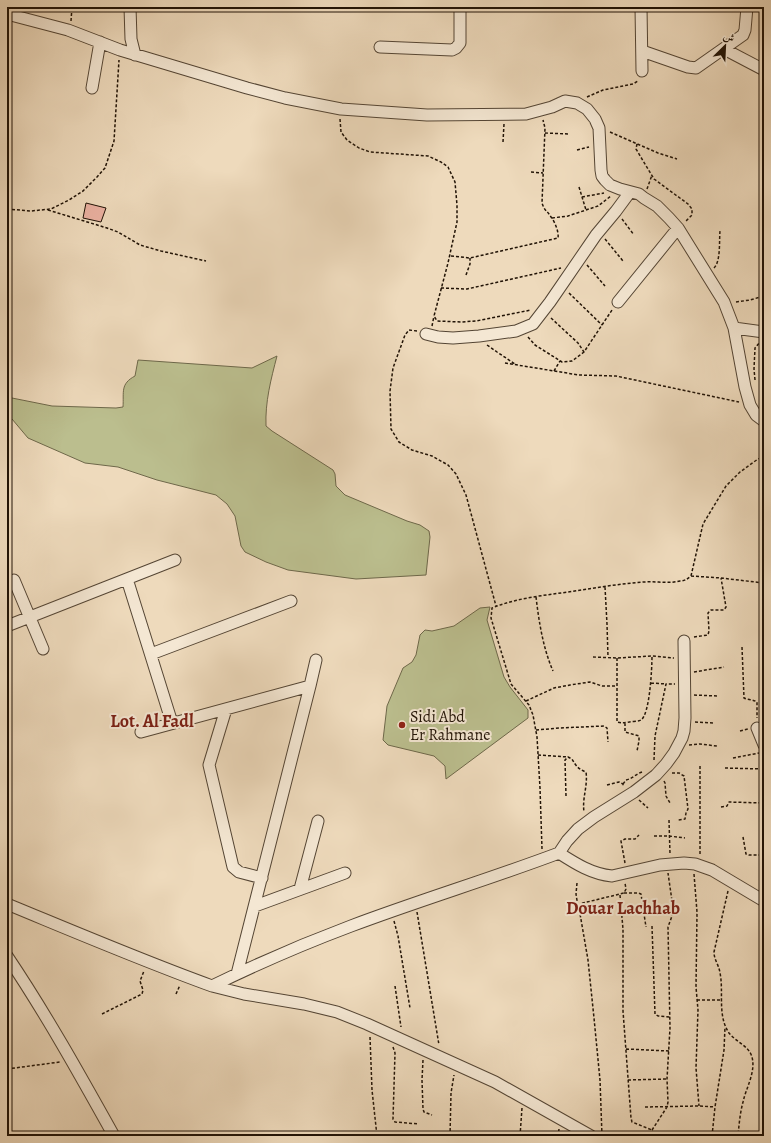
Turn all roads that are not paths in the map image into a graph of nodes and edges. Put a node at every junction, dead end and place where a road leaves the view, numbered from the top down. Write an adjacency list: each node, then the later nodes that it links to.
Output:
1 (130, 7): 10 (street)
2 (460, 7): 7 (street)
3 (642, 7): 9 (street)
4 (747, 7): 8 (street)
5 (7, 14): 6 (street)
6 (100, 42): 10 (street); 13 (street)
7 (380, 47)
8 (724, 49): 9 (street); 11 (street)
9 (642, 51): 12 (street)
10 (136, 54): 14 (street)
11 (764, 70)
12 (642, 72)
13 (92, 88)
14 (625, 190): 15 (street); 19 (street)
15 (678, 228): 16 (street); 17 (street)
16 (618, 302)
17 (734, 328): 18 (street); 20 (street)
18 (764, 332)
19 (426, 334)
20 (764, 421)
21 (175, 560): 22 (street)
22 (127, 579): 25 (street); 29 (street)
23 (14, 580): 25 (street)
24 (291, 601): 29 (street)
25 (29, 617): 26 (street); 28 (street)
26 (7, 626)
27 (684, 641): 38 (street)
28 (43, 648)
29 (151, 654): 33 (street)
30 (316, 660): 31 (street)
31 (310, 686): 32 (street); 40 (street)
32 (226, 709): 33 (street); 40 (street)
33 (172, 723): 35 (street)
34 (757, 728): 36 (street)
35 (141, 732)
36 (764, 745)
37 (318, 821): 41 (street)
38 (559, 853): 42 (street); 46 (street)
39 (344, 873): 41 (street)
40 (262, 878): 44 (street)
41 (300, 890): 44 (street)
42 (764, 901)
43 (7, 904): 47 (street)
44 (254, 906): 46 (street)
45 (7, 956): 48 (street)
46 (237, 974): 47 (street)
47 (212, 986): 49 (street)
48 (114, 1136)
49 (591, 1136)

